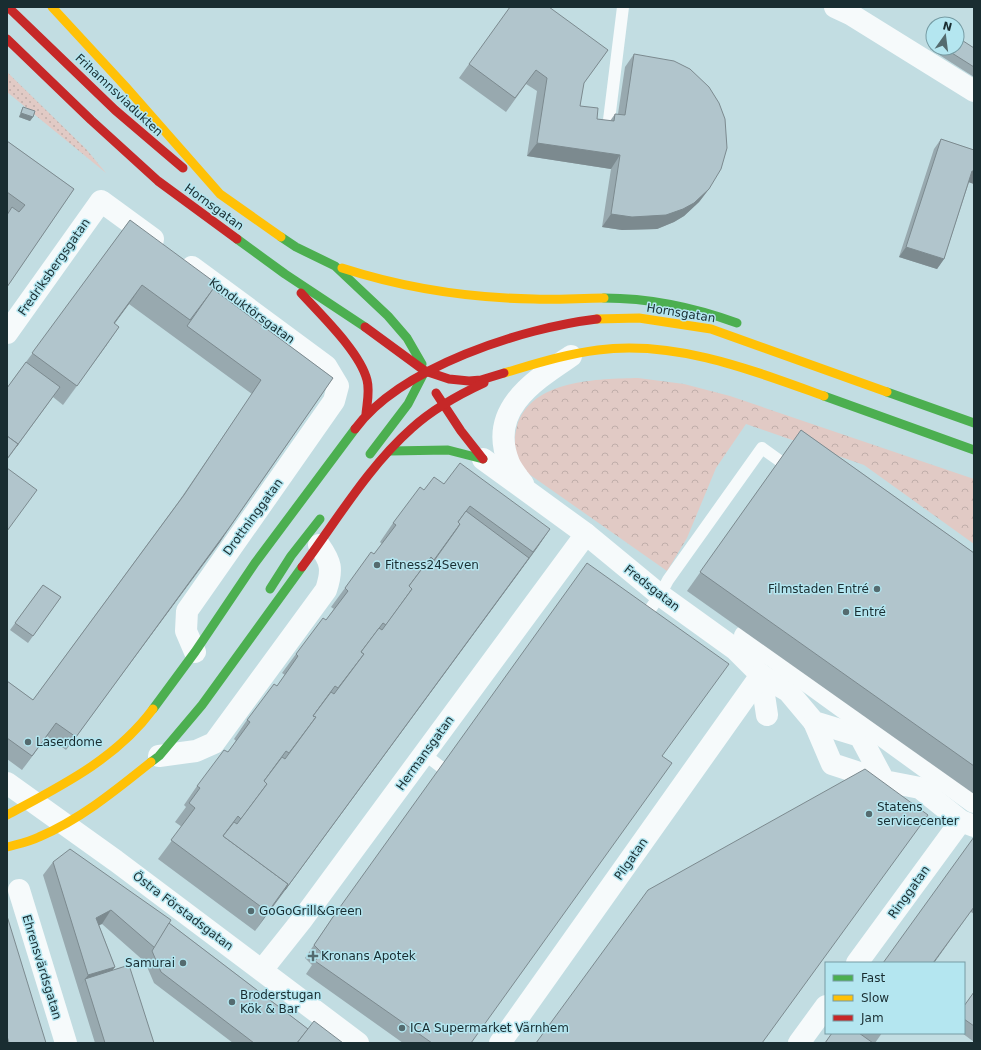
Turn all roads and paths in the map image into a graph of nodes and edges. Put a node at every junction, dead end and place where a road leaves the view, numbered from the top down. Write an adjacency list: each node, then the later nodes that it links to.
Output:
1 (8, 7): 8 (main road, Frihamnsviadukten)
2 (52, 7): 8 (main road, Hornsgatan)
3 (623, 7): 7 (lane)
4 (835, 7): 6 (street)
5 (7, 39): 11 (main road, Hornsgatan)
6 (974, 91)
7 (609, 120)
8 (220, 194): 10 (main road, Hornsgatan)
9 (101, 201): 13 (street, Fredriksbergsgatan); 21 (street, Konduktörsgatan)
10 (336, 266): 12 (main road); 17 (main road, Hornsgatan)
11 (285, 274): 17 (main road, Hornsgatan); 24 (main road)
12 (748, 326)
13 (7, 333)
14 (791, 347): 20 (main road)
15 (469, 352): 17 (main road, Hornsgatan); 19 (main road); 20 (main road, Hornsgatan)
16 (571, 356): 18 (main road, Hornsgatan); 26 (main road, Hornsgatan); 31 (street)
17 (425, 372): 19 (main road, Hornsgatan); 22 (main road); 23 (main road); 24 (main road, Hornsgatan)
18 (504, 374): 19 (main road, Hornsgatan); 23 (main road)
19 (449, 379): 23 (main road)
20 (854, 382): 25 (main road, Hornsgatan)
21 (338, 386): 40 (street, Drottninggatan)
22 (408, 404): 23 (main road); 24 (main road); 28 (main road)
23 (442, 406): 27 (main road); 29 (main road)
24 (366, 414): 40 (main road)
25 (974, 423)
26 (974, 450)
27 (390, 451): 29 (main road); 34 (main road)
28 (367, 459)
29 (483, 459): 31 (street, Fredsgatan)
30 (780, 461): 35 (lane)
31 (528, 491): 33 (street, Fredsgatan)
32 (325, 513): 36 (main road)
33 (586, 534): 35 (street, Fredsgatan); 57 (street, Hermansgatan)
34 (319, 545): 41 (main road); 46 (street)
35 (660, 595): 38 (lane); 43 (street, Fredsgatan)
36 (267, 596)
37 (261, 608): 41 (main road)
38 (641, 622)
39 (745, 636): 50 (street)
40 (195, 652): 49 (main road)
41 (241, 652): 46 (main road)
42 (727, 661): 43 (street)
43 (761, 675): 44 (street); 45 (street, Fredsgatan); 61 (street, Pilgatan)
44 (767, 715)
45 (814, 722): 47 (street); 47 (street, Fredsgatan)
46 (159, 756): 52 (main road)
47 (884, 780): 53 (street, Fredsgatan)
48 (7, 783): 49 (street, Östra Förstadsgatan)
49 (34, 802): 51 (main road); 52 (street, Östra Förstadsgatan)
50 (974, 802)
51 (7, 815)
52 (65, 824): 54 (main road); 57 (street, Östra Förstadsgatan)
53 (968, 824): 56 (street, Ringgatan)
54 (7, 847)
55 (19, 890): 59 (street, Ehrensvärdsgatan)
56 (859, 962)
57 (262, 970): 60 (street, Östra Förstadsgatan)
58 (825, 1007): 62 (street)
59 (66, 1043)
60 (358, 1043)
61 (500, 1043)
62 (799, 1043)

